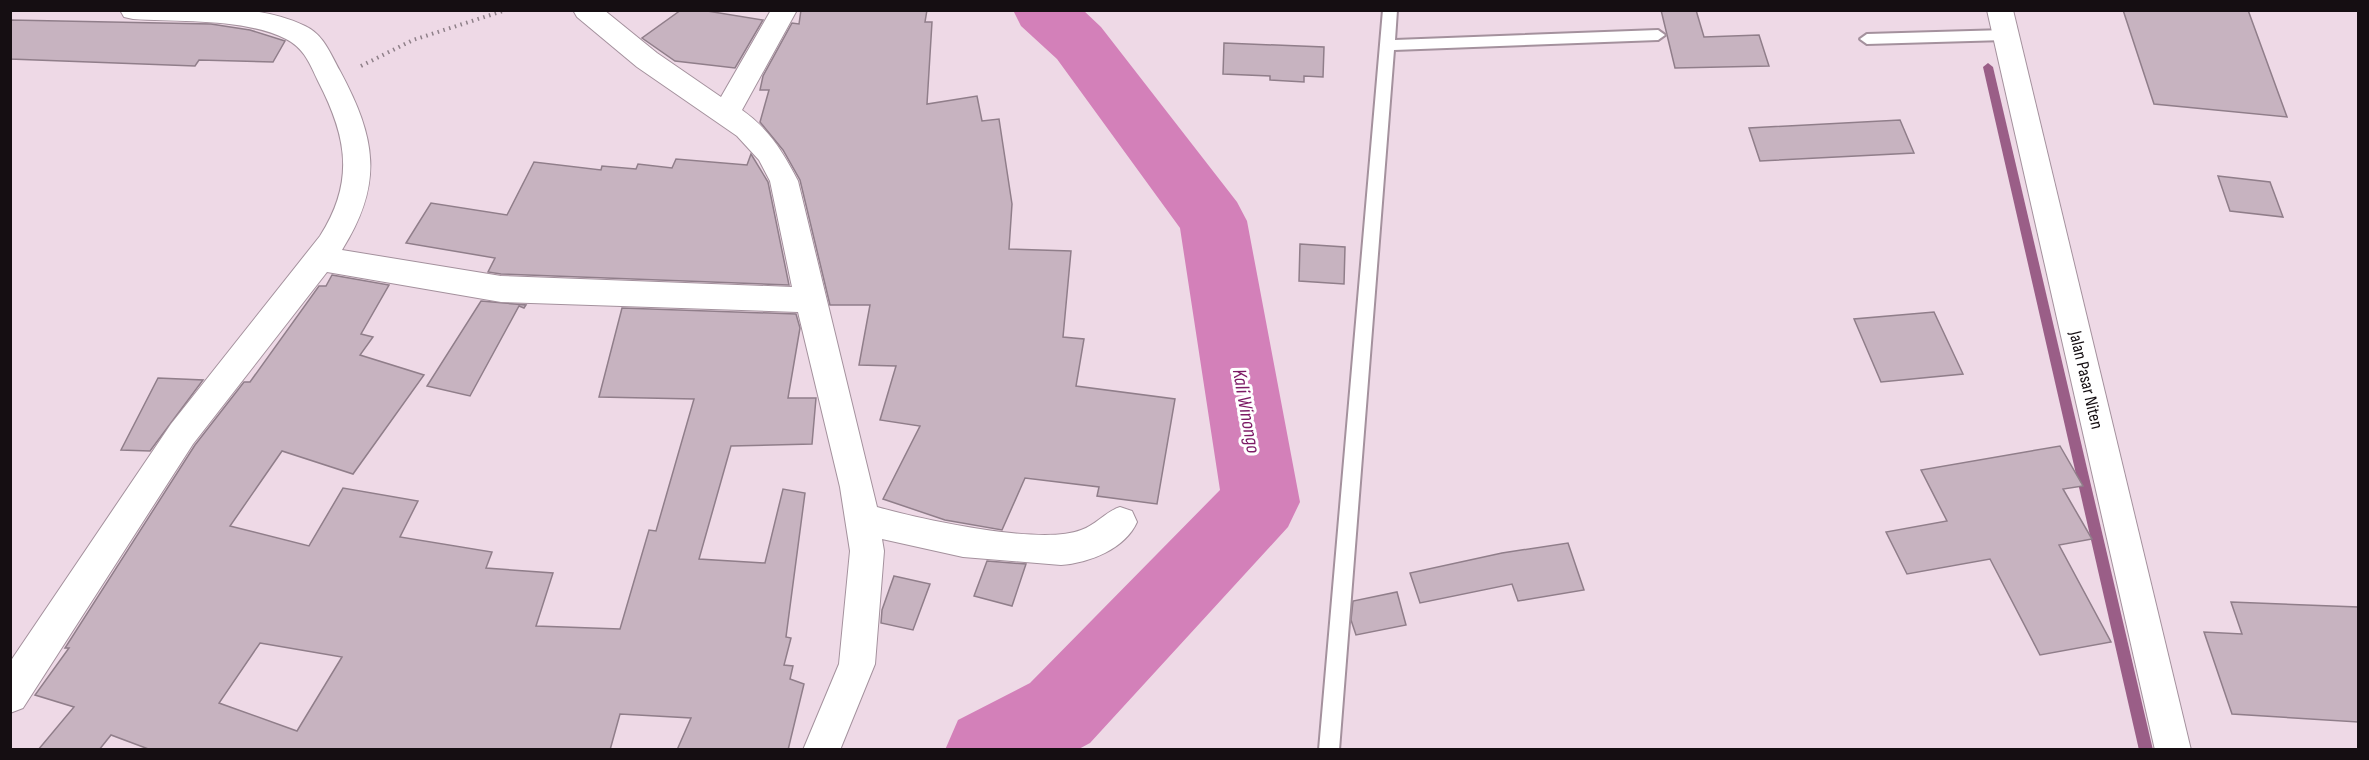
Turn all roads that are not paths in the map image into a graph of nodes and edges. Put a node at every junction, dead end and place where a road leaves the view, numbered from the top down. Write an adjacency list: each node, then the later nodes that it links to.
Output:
1 (133, 10): 10 (street)
2 (784, 10): 9 (street)
3 (1390, 10): 8 (lane)
4 (589, 11): 9 (street)
5 (2002, 23): 7 (lane); 17 (street, Jalan Pasar Niten)
6 (1658, 36): 8 (lane)
7 (1868, 39)
8 (1388, 45): 16 (lane)
9 (726, 113): 11 (street)
10 (319, 258): 11 (street); 14 (street)
11 (810, 300): 12 (street)
12 (862, 518): 13 (street); 15 (street)
13 (1120, 522)
14 (10, 695)
15 (821, 750)
16 (1329, 750)
17 (2173, 750)

